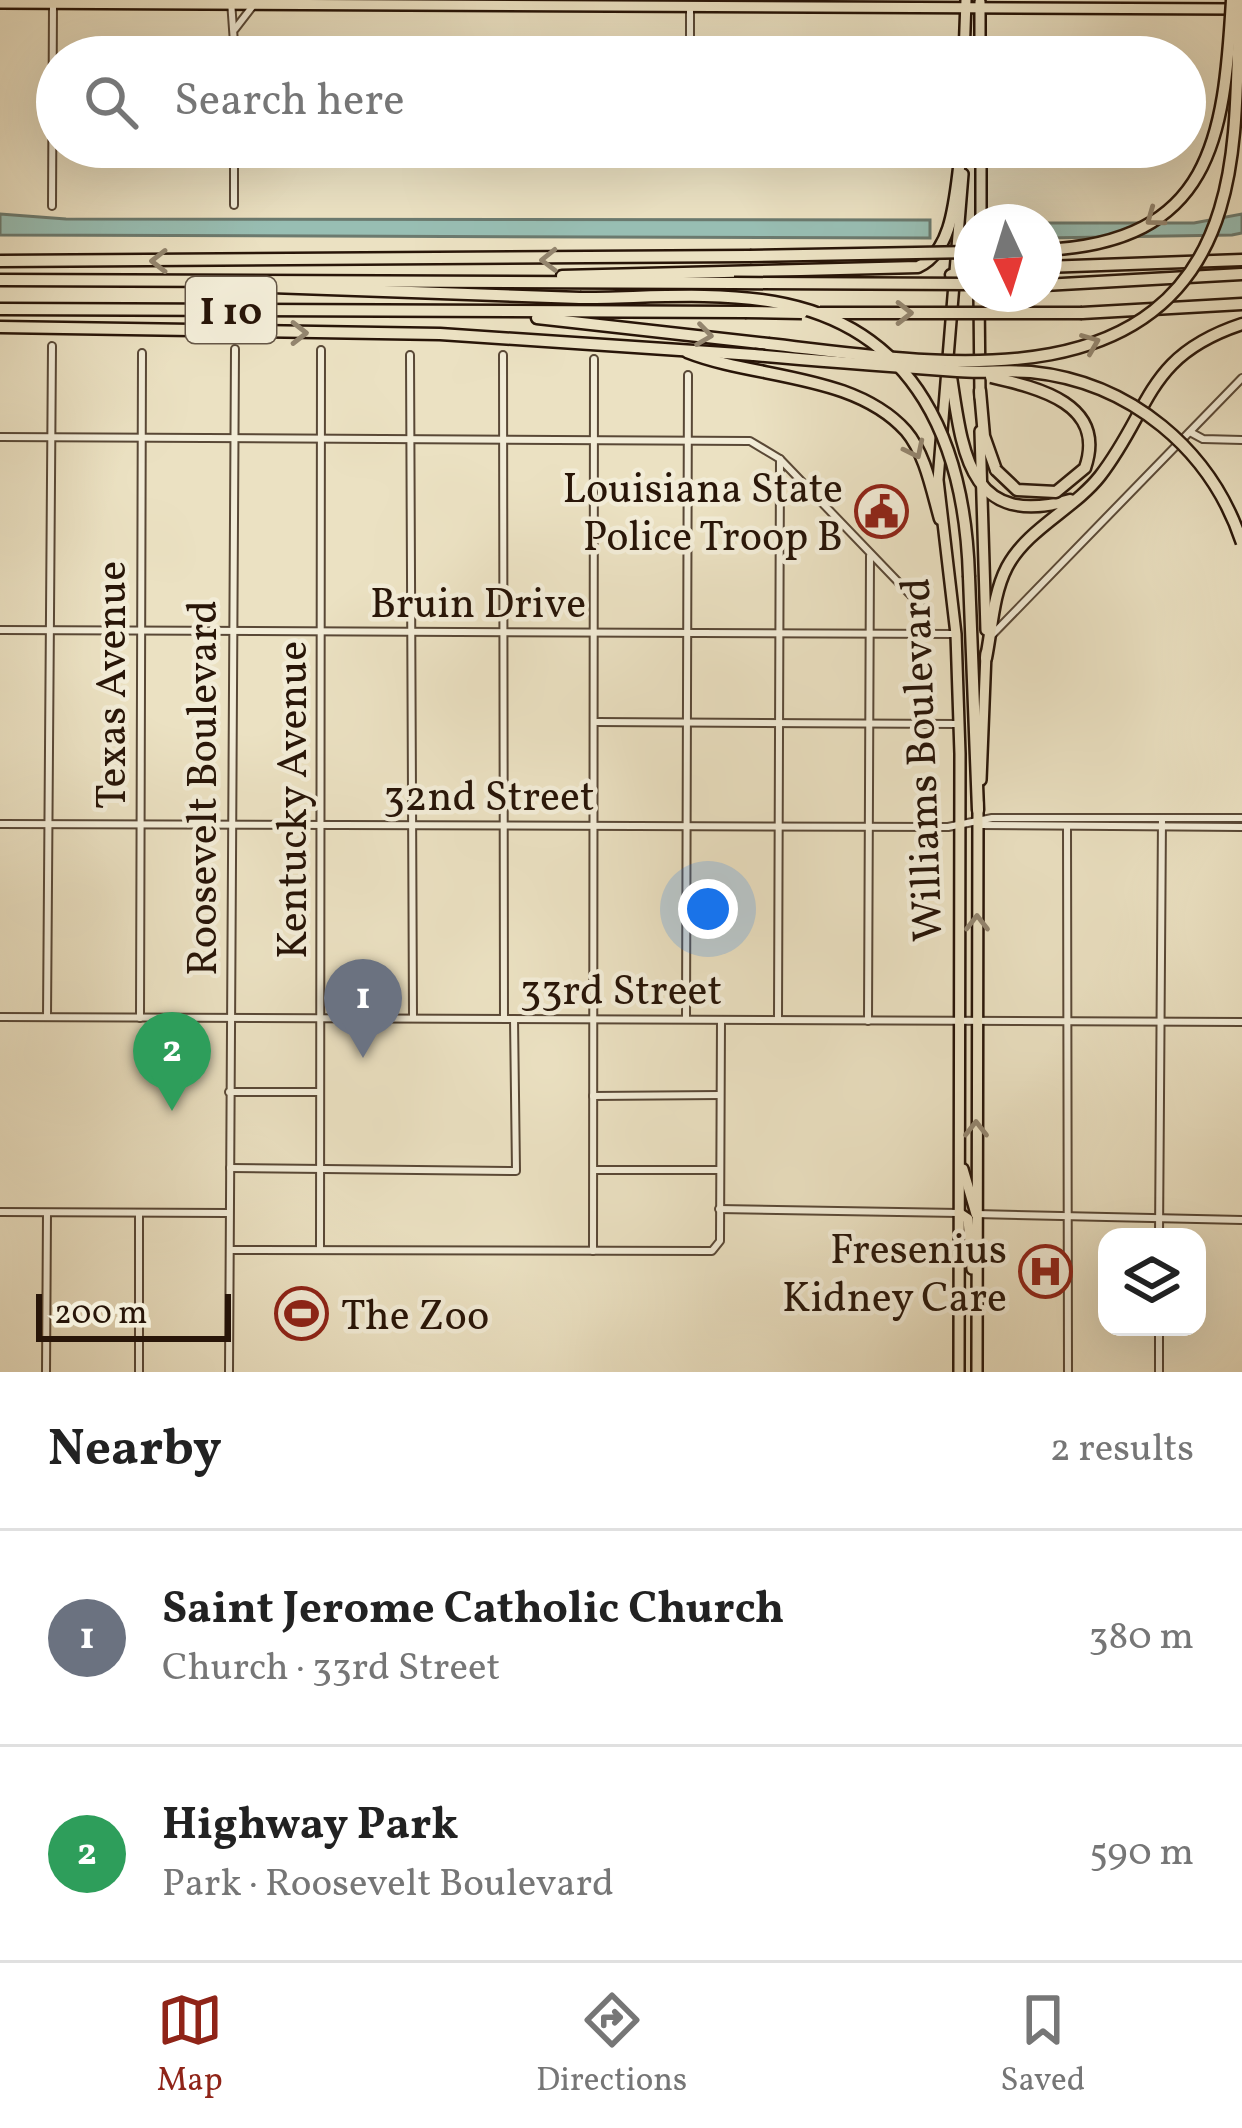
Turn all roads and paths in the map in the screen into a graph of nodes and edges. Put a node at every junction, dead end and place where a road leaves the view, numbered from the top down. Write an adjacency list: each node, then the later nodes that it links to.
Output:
1 (337, 0): 2 (main road)
2 (367, 0)
3 (561, 0): 18 (main road)
4 (46, 2): 5 (main road); 9 (main road); 21 (street)
5 (235, 2): 16 (main road); 20 (street)
6 (269, 2): 7 (main road); 16 (main road)
7 (299, 2): 8 (main road)
8 (393, 2): 10 (main road)
9 (0, 3)
10 (442, 3): 18 (main road)
11 (659, 3): 18 (main road); 19 (main road)
12 (840, 3): 13 (main road); 19 (main road)
13 (966, 3): 14 (main road); 24 (main road)
14 (980, 3): 15 (main road); 25 (main road)
15 (1061, 3): 17 (main road)
16 (256, 4): 20 (street)
17 (1238, 4): 26 (highway, one-way to 26, bridge); 51 (highway, one-way to 17, bridge)
18 (513, 6)
19 (690, 6): 23 (street)
20 (235, 32): 22 (street)
21 (47, 36)
22 (235, 36)
23 (690, 36)
24 (965, 36)
25 (980, 36)
26 (1206, 164)
27 (51, 168): 34 (street)
28 (234, 168): 35 (street)
29 (958, 168): 46 (highway)
30 (962, 168): 42 (main road, Williams Boulevard)
31 (981, 168): 33 (main road)
32 (1203, 168): 36 (highway, one-way to 36, bridge)
33 (981, 204)
34 (52, 206)
35 (233, 206)
36 (1062, 249)
37 (954, 252): 39 (highway, one-way to 39, bridge)
38 (1242, 260): 40 (highway)
39 (0, 261)
40 (1062, 266)
41 (954, 273): 42 (highway)
42 (951, 274): 63 (main road, Williams Boulevard)
43 (1242, 274): 48 (highway)
44 (0, 280): 45 (highway, I 10)
45 (62, 280): 46 (highway, I 10); 105 (highway, bridge)
46 (493, 281): 47 (highway, I 10, bridge)
47 (954, 284)
48 (1062, 285)
49 (1242, 304): 51 (highway, I 10, one-way to 49, bridge)
50 (0, 309): 51 (highway, I 10)
51 (462, 311)
52 (979, 312): 67 (main road, Williams Boulevard)
53 (1242, 324): 81 (highway)
54 (0, 327): 56 (highway, one-way to 56)
55 (52, 346): 70 (street)
56 (673, 347): 64 (highway, bridge); 82 (highway, one-way to 82)
57 (235, 349): 72 (street, Roosevelt Boulevard)
58 (321, 350): 73 (street, Kentucky Avenue)
59 (142, 353): 71 (street, Texas Avenue)
60 (503, 355): 75 (street)
61 (410, 356): 74 (street)
62 (594, 359): 76 (street)
63 (949, 364): 80 (highway); 82 (main road, Williams Boulevard)
64 (970, 372): 67 (highway, bridge); 83 (highway, bridge)
65 (688, 375): 77 (street)
66 (1242, 378): 68 (street)
67 (980, 391): 80 (main road, Williams Boulevard)
68 (1190, 432): 78 (street); 98 (street)
69 (0, 437): 70 (street)
70 (50, 437): 71 (street); 87 (street)
71 (142, 437): 72 (street); 88 (street, Texas Avenue)
72 (233, 437): 73 (street); 89 (street, Roosevelt Boulevard)
73 (321, 439): 74 (street); 90 (street, Kentucky Avenue)
74 (412, 439): 75 (street); 91 (street)
75 (502, 439): 76 (street); 92 (street)
76 (594, 440): 77 (street); 93 (street)
77 (687, 440): 79 (street); 94 (street)
78 (1242, 440)
79 (780, 459): 84 (street); 95 (street)
80 (983, 488): 81 (highway); 99 (main road, Williams Boulevard)
81 (1078, 498): 98 (highway)
82 (940, 519): 97 (main road, Williams Boulevard)
83 (1242, 543)
84 (870, 552): 85 (street); 96 (street)
85 (927, 612)
86 (0, 630): 87 (street, Bruin Drive)
87 (49, 631): 88 (street, Bruin Drive); 110 (street)
88 (140, 631): 89 (street, Bruin Drive); 112 (street, Texas Avenue)
89 (232, 631): 90 (street, Bruin Drive); 113 (street, Roosevelt Boulevard)
90 (322, 631): 91 (street, Bruin Drive); 114 (street, Kentucky Avenue)
91 (412, 632): 92 (street, Bruin Drive); 115 (street)
92 (504, 632): 93 (street, Bruin Drive); 116 (street)
93 (596, 633): 94 (street, Bruin Drive); 100 (street)
94 (685, 633): 95 (street, Bruin Drive); 101 (street)
95 (777, 634): 96 (street, Bruin Drive); 102 (street)
96 (868, 634): 97 (street, Bruin Drive); 103 (street)
97 (956, 634): 104 (main road, Williams Boulevard)
98 (990, 636): 99 (highway)
99 (986, 658): 105 (main road, Williams Boulevard)
100 (598, 722): 101 (street); 118 (street)
101 (688, 722): 102 (street); 119 (street)
102 (776, 723): 103 (street); 120 (street)
103 (867, 724): 104 (street); 121 (street)
104 (958, 724): 117 (main road, Williams Boulevard)
105 (978, 810): 111 (main road, Williams Boulevard)
106 (1242, 818): 108 (street, 32nd Street)
107 (1087, 822): 108 (street, 32nd Street); 111 (street, 32nd Street); 122 (street, 32nd Street)
108 (1162, 823): 123 (street, 32nd Street); 140 (street)
109 (0, 824): 110 (street, 32nd Street)
110 (49, 824): 112 (street, 32nd Street); 124 (street)
111 (977, 824): 117 (street, 32nd Street); 122 (street, 32nd Street); 138 (main road, Williams Boulevard, one-way to 111)
112 (140, 825): 113 (street, 32nd Street); 126 (street, Texas Avenue)
113 (231, 825): 114 (street, 32nd Street); 127 (street, Roosevelt Boulevard)
114 (322, 825): 115 (street, 32nd Street); 128 (street, Kentucky Avenue)
115 (412, 825): 116 (street, 32nd Street); 129 (street)
116 (503, 825): 118 (street, 32nd Street); 130 (street)
117 (961, 825): 121 (street, 32nd Street); 137 (main road, Williams Boulevard)
118 (596, 826): 119 (street, 32nd Street); 132 (street)
119 (688, 826): 120 (street, 32nd Street); 133 (street)
120 (776, 826): 121 (street, 32nd Street); 135 (street)
121 (867, 826): 136 (street)
122 (1067, 827): 139 (street)
123 (1242, 827)
124 (47, 1016): 125 (street, 33rd Street); 126 (street, 33rd Street)
125 (0, 1017)
126 (140, 1018): 127 (street, 33rd Street)
127 (230, 1018): 128 (street, 33rd Street); 143 (street, Roosevelt Boulevard)
128 (320, 1019): 129 (street, 33rd Street); 142 (street, Kentucky Avenue)
129 (413, 1019): 130 (street, 33rd Street)
130 (503, 1019): 131 (street, 33rd Street)
131 (514, 1019): 132 (street, 33rd Street); 150 (street)
132 (594, 1019): 133 (street, 33rd Street); 145 (street)
133 (686, 1020): 134 (street, 33rd Street)
134 (721, 1020): 135 (street, 33rd Street); 144 (street)
135 (778, 1020): 136 (street, 33rd Street)
136 (868, 1021): 137 (street, 33rd Street)
137 (960, 1021): 138 (street, 33rd Street); 146 (main road, Williams Boulevard)
138 (976, 1021): 139 (street, 33rd Street); 157 (main road, Williams Boulevard, one-way to 138)
139 (1068, 1022): 140 (street, 33rd Street); 158 (street)
140 (1160, 1022): 141 (street, 33rd Street); 159 (street)
141 (1242, 1022)
142 (320, 1092): 143 (street); 150 (street, Kentucky Avenue)
143 (230, 1093): 147 (street, Roosevelt Boulevard)
144 (720, 1095): 145 (street); 149 (street)
145 (593, 1096): 148 (street)
146 (960, 1152): 156 (main road, Williams Boulevard); 157 (main road)
147 (229, 1168): 150 (street); 155 (street, Roosevelt Boulevard)
148 (594, 1170): 149 (street); 164 (street)
149 (720, 1170): 151 (street)
150 (319, 1171): 163 (street, Kentucky Avenue)
151 (719, 1209): 156 (street); 164 (street)
152 (0, 1212): 153 (street)
153 (46, 1213): 154 (street); 167 (street)
154 (139, 1213): 155 (street); 168 (street)
155 (228, 1213): 162 (street, Roosevelt Boulevard)
156 (959, 1213): 165 (main road); 170 (main road, Williams Boulevard)
157 (976, 1214): 158 (street); 165 (main road, Williams Boulevard)
158 (1068, 1216): 159 (street); 172 (street)
159 (1159, 1218): 160 (street); 161 (street)
160 (1242, 1220)
161 (1159, 1228)
162 (229, 1250): 163 (street); 169 (street, Roosevelt Boulevard)
163 (320, 1250): 164 (street)
164 (592, 1251)
165 (977, 1286): 171 (main road, Williams Boulevard)
166 (1159, 1336): 173 (street)
167 (46, 1372)
168 (139, 1372)
169 (229, 1372)
170 (959, 1372)
171 (976, 1372)
172 (1068, 1372)
173 (1159, 1372)

